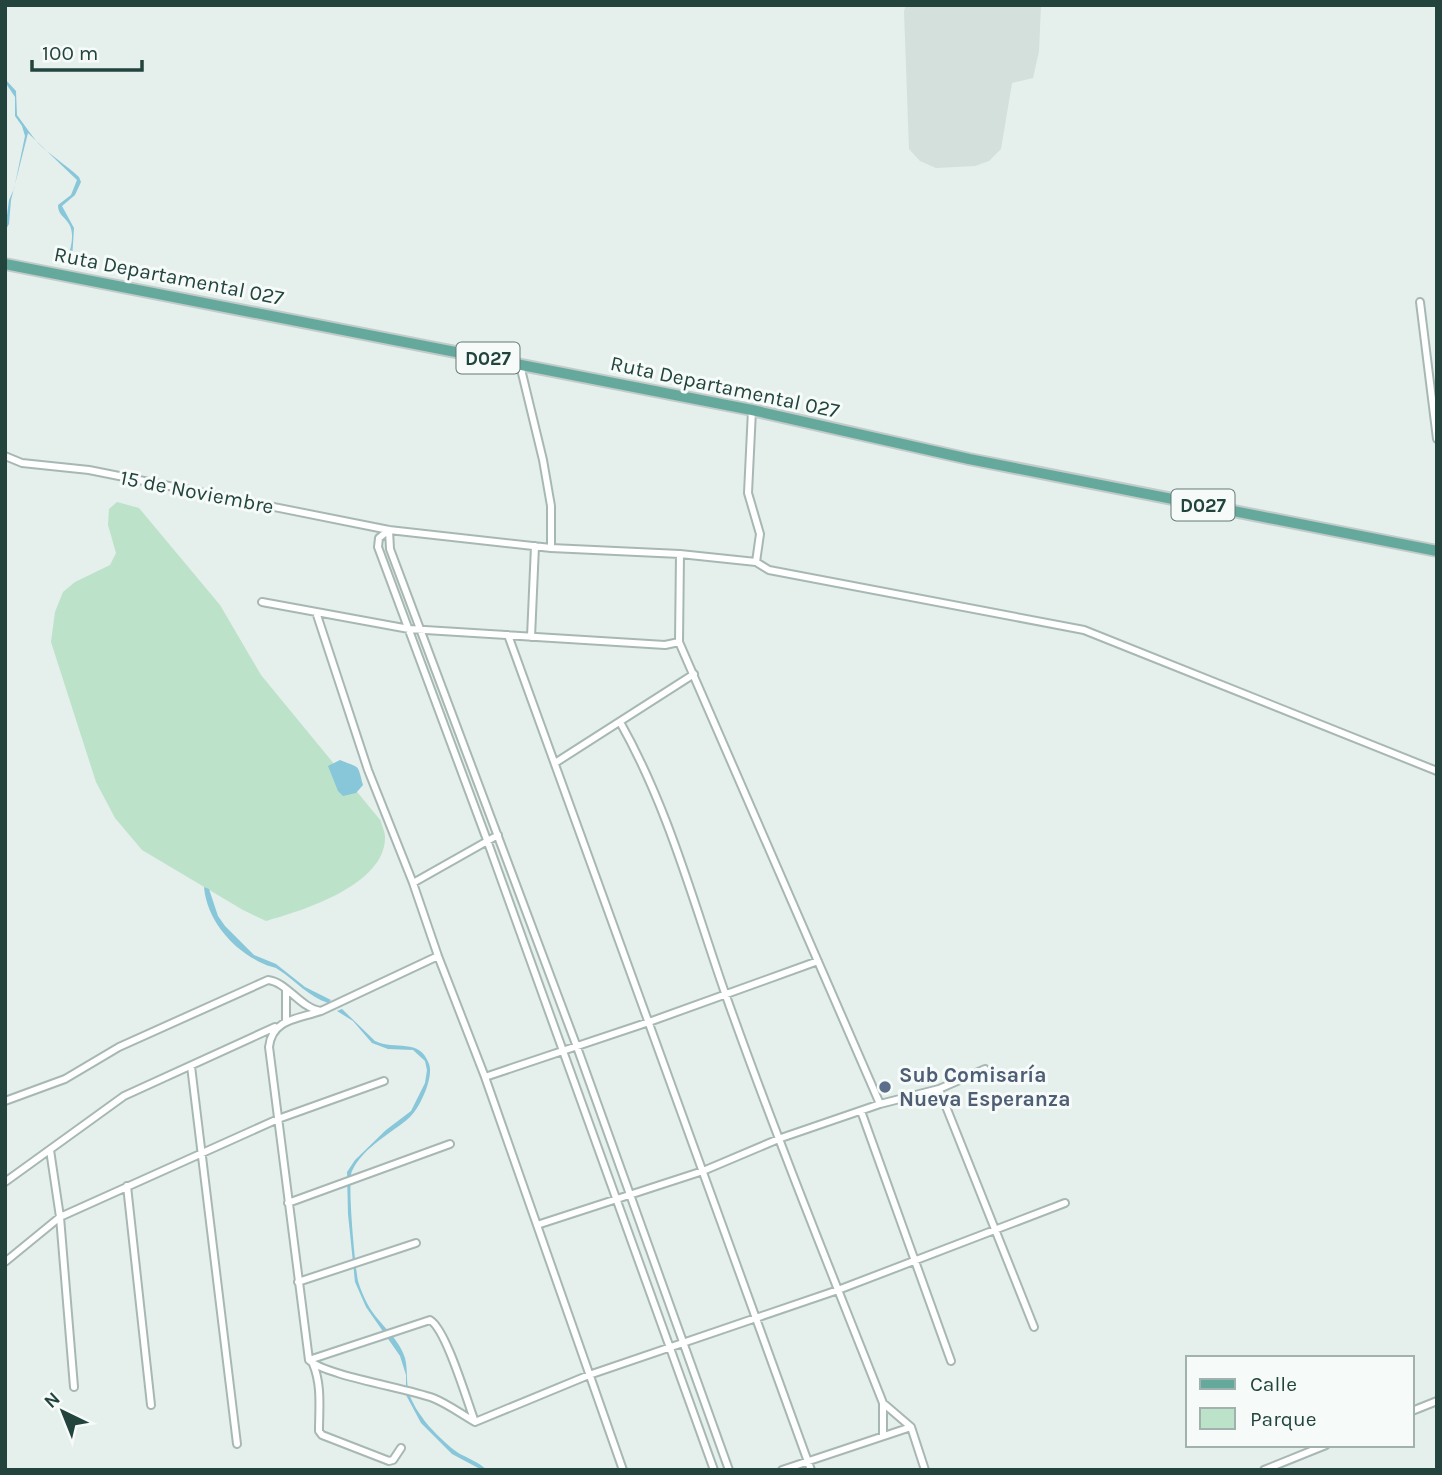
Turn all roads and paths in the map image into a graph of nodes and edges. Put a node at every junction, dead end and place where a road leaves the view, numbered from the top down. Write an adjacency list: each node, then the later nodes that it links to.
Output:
1 (5, 264): 3 (main road, Ruta Departamental 027 / D027)
2 (1420, 302): 5 (street)
3 (520, 365): 4 (main road, Ruta Departamental 027 / D027); 9 (street)
4 (752, 410): 10 (main road, Ruta Departamental 027 / D027); 12 (street)
5 (1437, 439)
6 (5, 456): 7 (street, 15 de Noviembre)
7 (389, 530): 8 (street, 15 de Noviembre); 15 (street); 16 (street)
8 (534, 546): 9 (street, 15 de Noviembre); 18 (street)
9 (551, 548): 11 (street, 15 de Noviembre)
10 (1437, 551)
11 (680, 554): 12 (street, 15 de Noviembre); 19 (street)
12 (756, 562): 23 (street, 15 de Noviembre)
13 (262, 602): 14 (street)
14 (317, 612): 15 (street); 26 (street)
15 (410, 629): 16 (street); 25 (street)
16 (421, 629): 17 (street); 24 (street)
17 (508, 635): 18 (street); 22 (street)
18 (531, 637): 19 (street)
19 (679, 642): 20 (street)
20 (694, 674): 21 (street); 28 (street)
21 (620, 722): 22 (street); 30 (street)
22 (555, 763): 33 (street)
23 (1437, 771)
24 (498, 835): 25 (street); 35 (street)
25 (487, 840): 26 (street); 36 (street)
26 (413, 883): 27 (street)
27 (438, 956): 31 (street); 39 (street)
28 (818, 961): 30 (street); 43 (street)
29 (286, 990): 31 (street); 32 (street); 42 (street)
30 (726, 995): 33 (street); 46 (street)
31 (321, 1012): 32 (street)
32 (286, 1022): 34 (street)
33 (649, 1022): 35 (street); 50 (street)
34 (276, 1027): 37 (street); 45 (street)
35 (577, 1046): 36 (street); 53 (street)
36 (562, 1051): 39 (street); 54 (street)
37 (191, 1066): 48 (street); 49 (street)
38 (985, 1069): 41 (street)
39 (485, 1077): 58 (street)
40 (384, 1081): 45 (street)
41 (939, 1089): 43 (street); 59 (street)
42 (5, 1101)
43 (880, 1104): 44 (street)
44 (861, 1111): 46 (street); 61 (street)
45 (278, 1119): 49 (street); 55 (street)
46 (780, 1138): 50 (street); 64 (street)
47 (450, 1144): 55 (street)
48 (50, 1150): 51 (street); 57 (street)
49 (202, 1152): 52 (street); 80 (street)
50 (703, 1171): 53 (street); 65 (street)
51 (5, 1182)
52 (127, 1186): 57 (street); 75 (street)
53 (630, 1194): 54 (street); 67 (street)
54 (616, 1198): 58 (street); 68 (street)
55 (288, 1203): 63 (street)
56 (1065, 1203): 59 (street)
57 (60, 1217): 62 (street); 72 (street)
58 (537, 1225): 71 (street)
59 (995, 1228): 61 (street); 66 (street)
60 (416, 1243): 63 (street)
61 (915, 1260): 64 (street); 70 (street)
62 (5, 1262)
63 (298, 1282): 69 (street)
64 (838, 1290): 65 (street); 74 (street)
65 (757, 1317): 67 (street); 83 (street)
66 (1034, 1327)
67 (684, 1342): 68 (street); 87 (street)
68 (670, 1346): 71 (street); 86 (street)
69 (311, 1362): 77 (street); 77 (street); 82 (street)
70 (951, 1362)
71 (589, 1375): 77 (street); 85 (street)
72 (74, 1387)
73 (1437, 1401): 76 (street)
74 (883, 1403): 78 (street); 79 (street)
75 (151, 1405)
76 (1414, 1410)
77 (475, 1422)
78 (911, 1427): 79 (street); 90 (street)
79 (883, 1436): 83 (street)
80 (237, 1444)
81 (1321, 1447): 84 (street)
82 (401, 1448)
83 (808, 1461): 88 (street); 89 (street)
84 (1275, 1468): 91 (street)
85 (623, 1470)
86 (714, 1470)
87 (729, 1470)
88 (782, 1470)
89 (811, 1470)
90 (925, 1470)
91 (1264, 1470)

